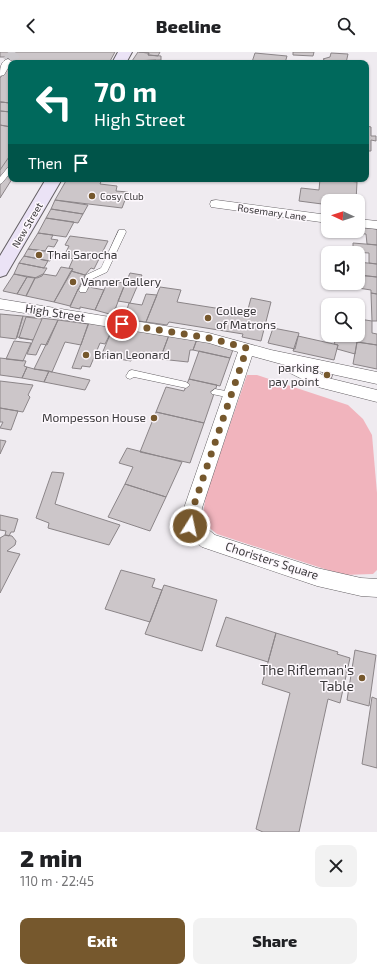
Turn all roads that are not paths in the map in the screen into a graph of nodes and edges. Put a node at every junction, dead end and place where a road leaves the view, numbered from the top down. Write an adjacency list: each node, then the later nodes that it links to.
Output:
1 (8, 62): 2 (street)
2 (0, 73)
3 (8, 171): 4 (lane)
4 (0, 182)
5 (52, 182): 11 (street, New Street)
6 (216, 204): 7 (street, Rosemary Lane)
7 (321, 219)
8 (365, 224): 9 (street)
9 (377, 225)
10 (122, 232): 12 (lane)
11 (0, 272)
12 (83, 290)
13 (0, 304): 14 (street, High Street)
14 (247, 348): 15 (street, High Street); 20 (street, Choristers Square)
15 (271, 356): 17 (street); 19 (street)
16 (130, 376): 18 (lane)
17 (377, 378)
18 (186, 385)
19 (377, 396)
20 (377, 588)

